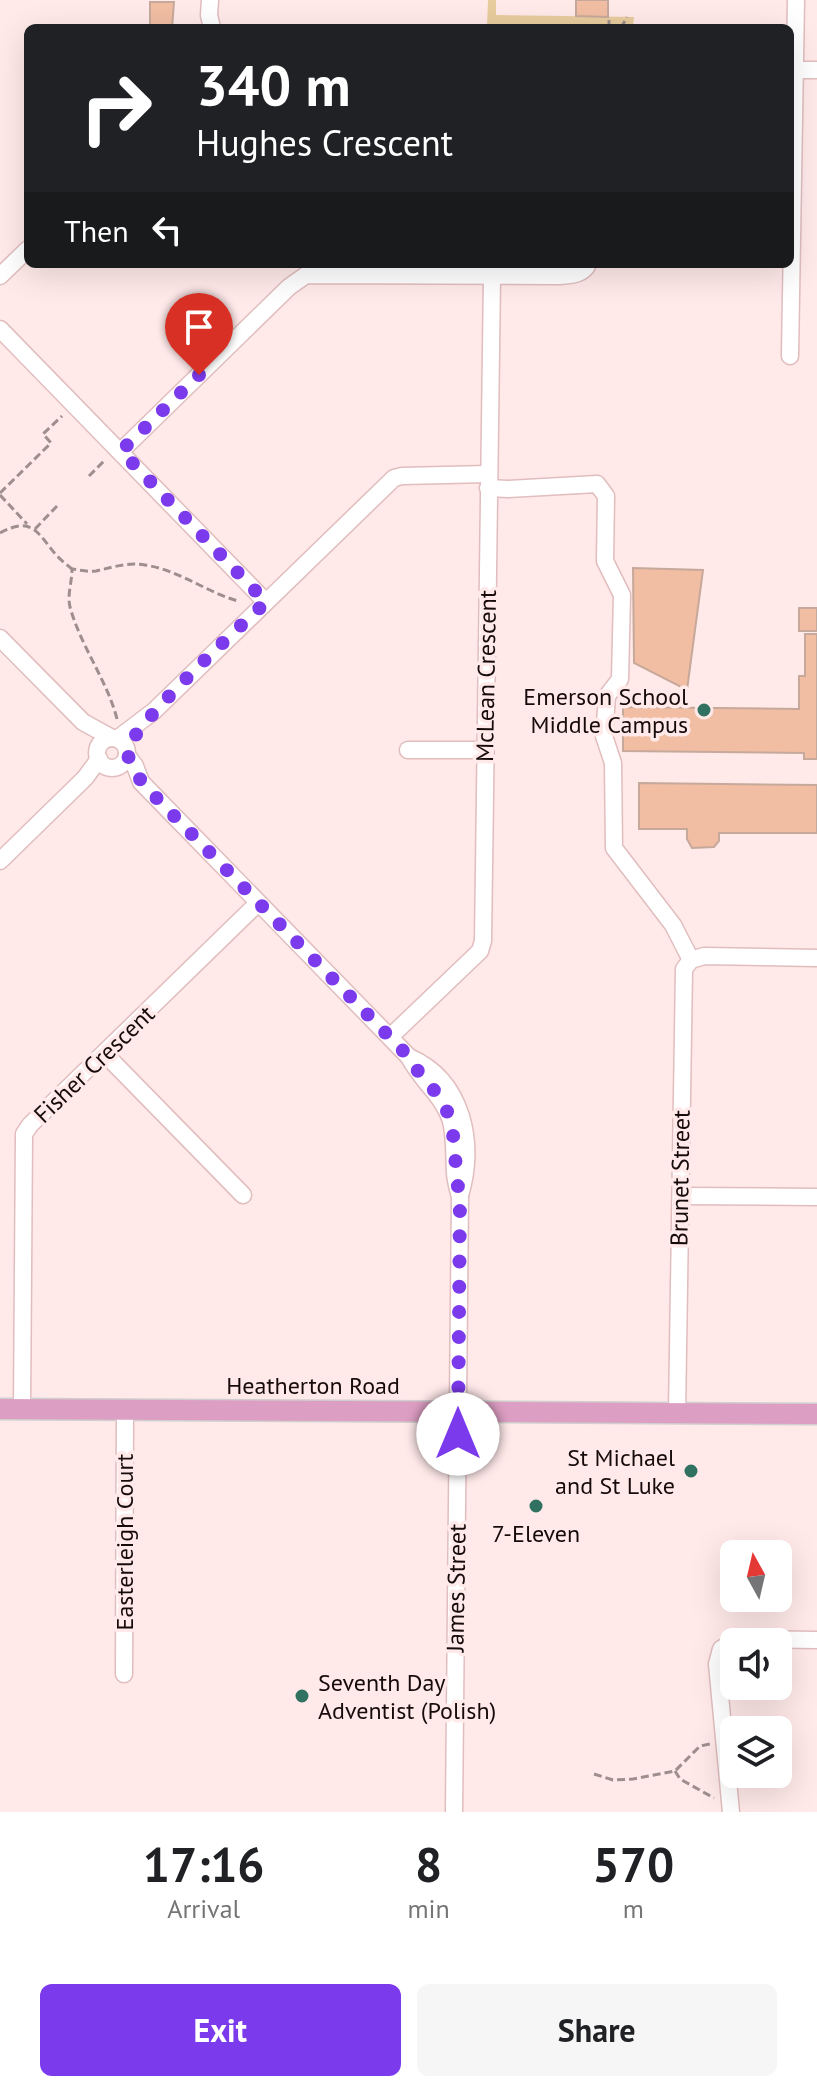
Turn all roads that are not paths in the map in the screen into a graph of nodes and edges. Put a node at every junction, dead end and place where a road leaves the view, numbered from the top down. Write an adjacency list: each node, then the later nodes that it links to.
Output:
1 (796, 0): 2 (street)
2 (794, 35)
3 (794, 70): 4 (street)
4 (817, 70)
5 (24, 253): 8 (street)
6 (585, 268): 9 (street)
7 (791, 268): 11 (street)
8 (0, 276)
9 (492, 277): 12 (street); 13 (street, McLean Crescent)
10 (0, 329): 12 (street)
11 (790, 356)
12 (121, 451): 14 (street)
13 (488, 481): 14 (street); 17 (street, McLean Crescent); 21 (street)
14 (266, 602): 18 (street)
15 (0, 638): 18 (street, James Street)
16 (408, 750): 17 (street)
17 (485, 750): 23 (street, McLean Crescent)
18 (113, 753): 19 (street); 20 (street, James Street)
19 (0, 861)
20 (258, 903): 23 (street, James Street); 24 (street, Fisher Crescent)
21 (697, 958): 22 (street); 26 (street, Brunet Street)
22 (817, 958)
23 (390, 1037): 31 (street, James Street)
24 (105, 1054): 25 (street); 29 (street, Fisher Crescent)
25 (243, 1195)
26 (681, 1196): 27 (street); 32 (street, Brunet Street)
27 (817, 1197)
28 (0, 1409): 29 (main road, Heatherton Road)
29 (22, 1409): 30 (main road, Heatherton Road)
30 (125, 1410): 31 (main road, Heatherton Road); 35 (street, Easterleigh Court)
31 (458, 1412): 32 (main road, Heatherton Road); 37 (street, James Street)
32 (677, 1413): 33 (main road, Heatherton Road)
33 (817, 1414)
34 (817, 1640): 36 (street)
35 (124, 1674)
36 (730, 1810)
37 (454, 1812)

